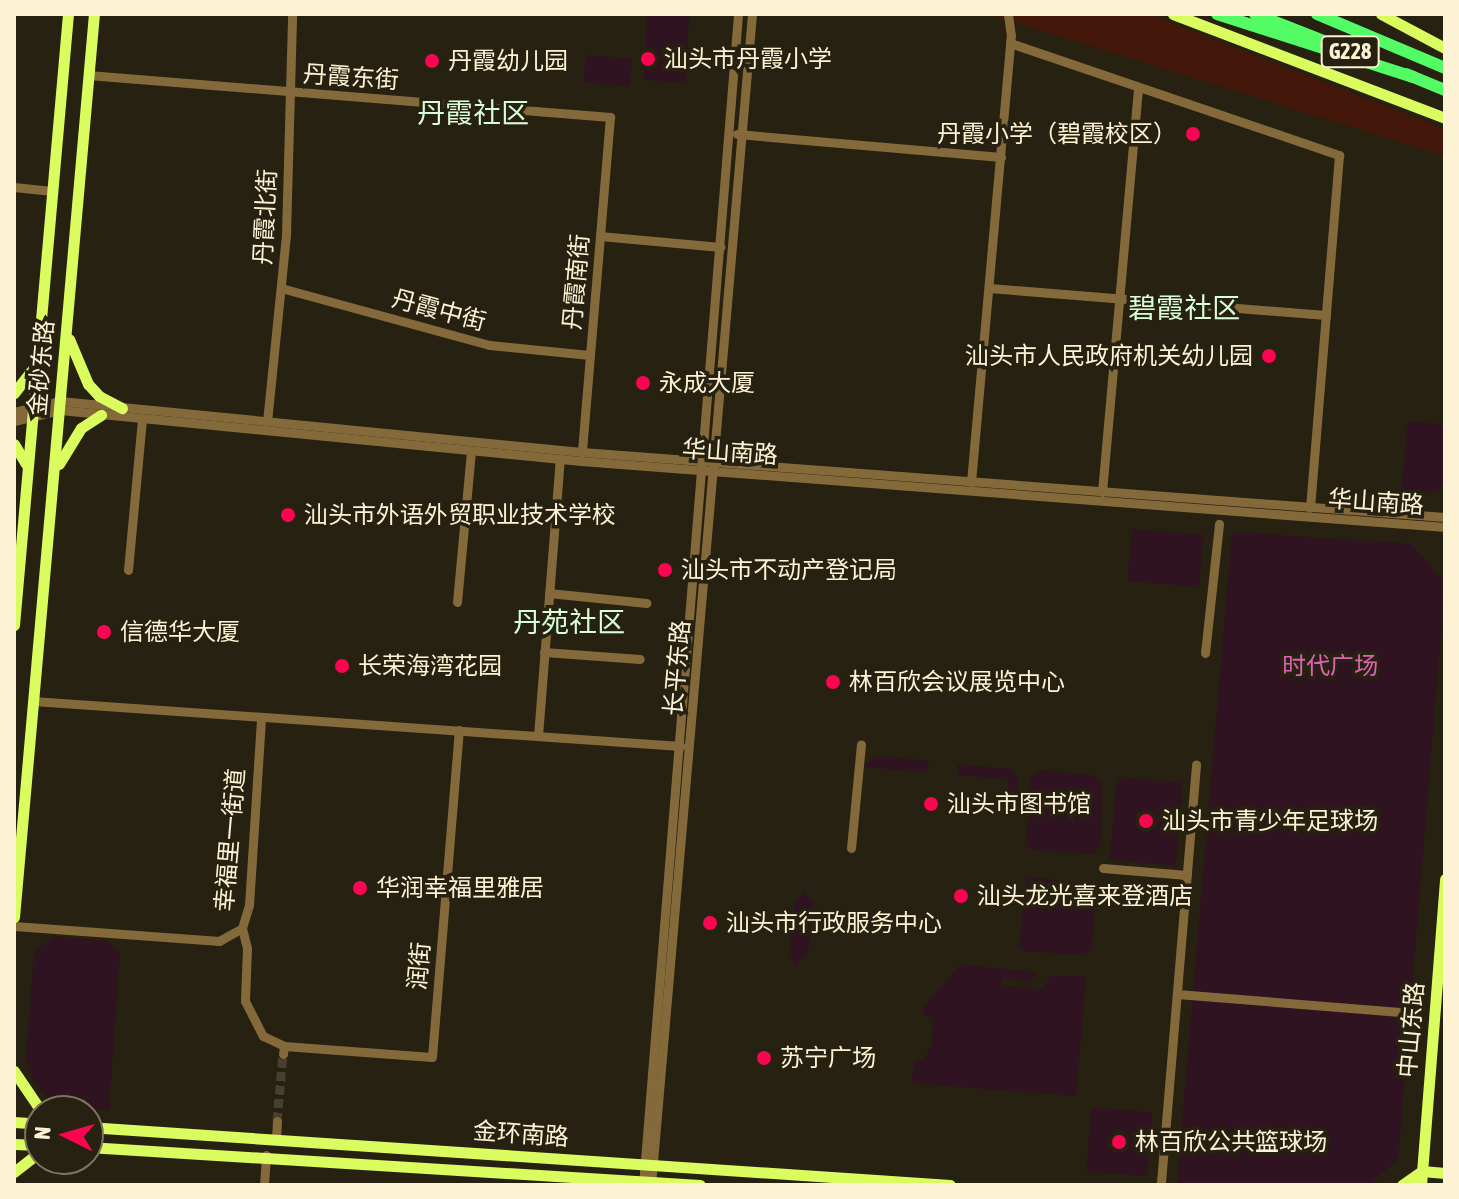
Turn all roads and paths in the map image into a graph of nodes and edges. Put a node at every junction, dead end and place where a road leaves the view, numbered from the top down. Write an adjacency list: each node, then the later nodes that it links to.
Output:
1 (68, 14): 28 (main road, 金砂东路)
2 (94, 14): 17 (main road, 金砂东路)
3 (292, 14): 21 (street, 丹霞北街)
4 (738, 14): 24 (street, 长平东路)
5 (752, 14): 25 (street, 长平东路)
6 (1008, 14): 14 (street)
7 (1173, 14): 23 (main road)
8 (1217, 14): 18 (highway)
9 (1255, 14): 18 (highway, G228)
10 (1317, 14): 13 (highway, G228)
11 (1324, 14): 13 (highway)
12 (1381, 14): 15 (main road)
13 (1338, 22): 16 (highway, G228)
14 (1010, 43): 19 (street); 26 (street)
15 (1445, 48)
16 (1445, 68)
17 (88, 75): 21 (street, 丹霞东街); 35 (main road, 金砂东路)
18 (1413, 77): 20 (highway, G228)
19 (1138, 87): 33 (street); 34 (street)
20 (1445, 90)
21 (290, 92): 22 (street, 丹霞东街); 31 (street, 丹霞北街)
22 (610, 117): 29 (street, 丹霞南街)
23 (1445, 118)
24 (730, 134): 25 (street); 30 (street, 长平东路)
25 (743, 134): 26 (street); 53 (street, 长平东路)
26 (1001, 157): 32 (street)
27 (14, 187): 28 (street)
28 (52, 191): 37 (main road, 金砂东路)
29 (600, 236): 30 (street); 36 (street, 丹霞南街)
30 (720, 247): 52 (street, 长平东路)
31 (281, 288): 36 (street, 丹霞中街); 46 (street, 丹霞北街)
32 (989, 288): 33 (street); 55 (street)
33 (1119, 298): 34 (street); 56 (street)
34 (1326, 315): 57 (street)
35 (67, 324): 39 (main road, 金砂东路); 40 (main road)
36 (590, 355): 49 (street, 丹霞南街)
37 (37, 364): 38 (main road); 41 (main road, 金砂东路)
38 (14, 393)
39 (60, 406): 40 (street, 华山南路); 41 (street, 华山南路); 43 (street, 华山南路); 54 (main road, 金砂东路)
40 (122, 408): 46 (street, 华山南路)
41 (32, 411): 42 (street, 华山南路); 45 (street, 华山南路); 51 (main road, 金砂东路)
42 (14, 412)
43 (101, 415): 44 (street, 华山南路); 54 (main road)
44 (142, 419): 48 (street, 华山南路); 61 (street)
45 (14, 421)
46 (267, 422): 49 (street, 华山南路)
47 (14, 444): 51 (main road)
48 (471, 451): 50 (street, 华山南路); 63 (street)
49 (582, 452): 52 (street, 华山南路)
50 (560, 459): 52 (street, 华山南路); 62 (street)
51 (26, 464): 65 (main road, 金砂东路)
52 (704, 465): 53 (street, 华山南路); 74 (street, 长平东路)
53 (716, 466): 55 (street, 华山南路); 60 (street, 华山南路); 92 (street, 长平东路)
54 (54, 475): 69 (main road, 金砂东路)
55 (971, 482): 56 (street, 华山南路)
56 (1102, 492): 57 (street, 华山南路)
57 (1310, 508): 58 (street, 华山南路)
58 (1445, 517)
59 (1219, 524): 67 (street)
60 (1445, 527)
61 (128, 570)
62 (549, 593): 64 (street); 66 (street)
63 (457, 602)
64 (646, 603)
65 (14, 625)
66 (544, 652): 68 (street); 72 (street)
67 (1205, 653)
68 (640, 659)
69 (33, 701): 70 (street); 80 (main road, 金砂东路)
70 (261, 717): 71 (street); 82 (street, 幸福里一街道)
71 (459, 730): 72 (street); 82 (street, 润街)
72 (538, 736): 74 (street)
73 (861, 744): 76 (street)
74 (680, 746): 92 (street, 长平东路)
75 (1196, 764): 78 (street)
76 (851, 848)
77 (1103, 868): 78 (street)
78 (1187, 875): 83 (street)
79 (1445, 879): 93 (main road, 中山东路)
80 (14, 917)
81 (14, 926): 82 (street, 幸福里一街道)
82 (242, 928)
83 (1177, 994): 84 (street); 95 (street)
84 (1412, 1013)
85 (14, 1071): 86 (main road)
86 (30, 1095)
87 (277, 1121): 89 (street)
88 (104, 1128): 89 (main road, 金环南路)
89 (276, 1140): 92 (main road, 金环南路)
90 (104, 1148): 91 (main road, 金环南路)
91 (266, 1155): 96 (main road, 金环南路); 97 (street)
92 (649, 1165): 96 (street, 长平东路); 99 (main road, 金环南路)
93 (1422, 1171): 94 (main road); 100 (main road); 101 (main road, 中山东路)
94 (1445, 1171): 102 (main road)
95 (1161, 1182)
96 (647, 1183): 98 (main road, 金环南路)
97 (264, 1185)
98 (700, 1185)
99 (950, 1185)
100 (1402, 1185)
101 (1421, 1185)
102 (1444, 1185)

